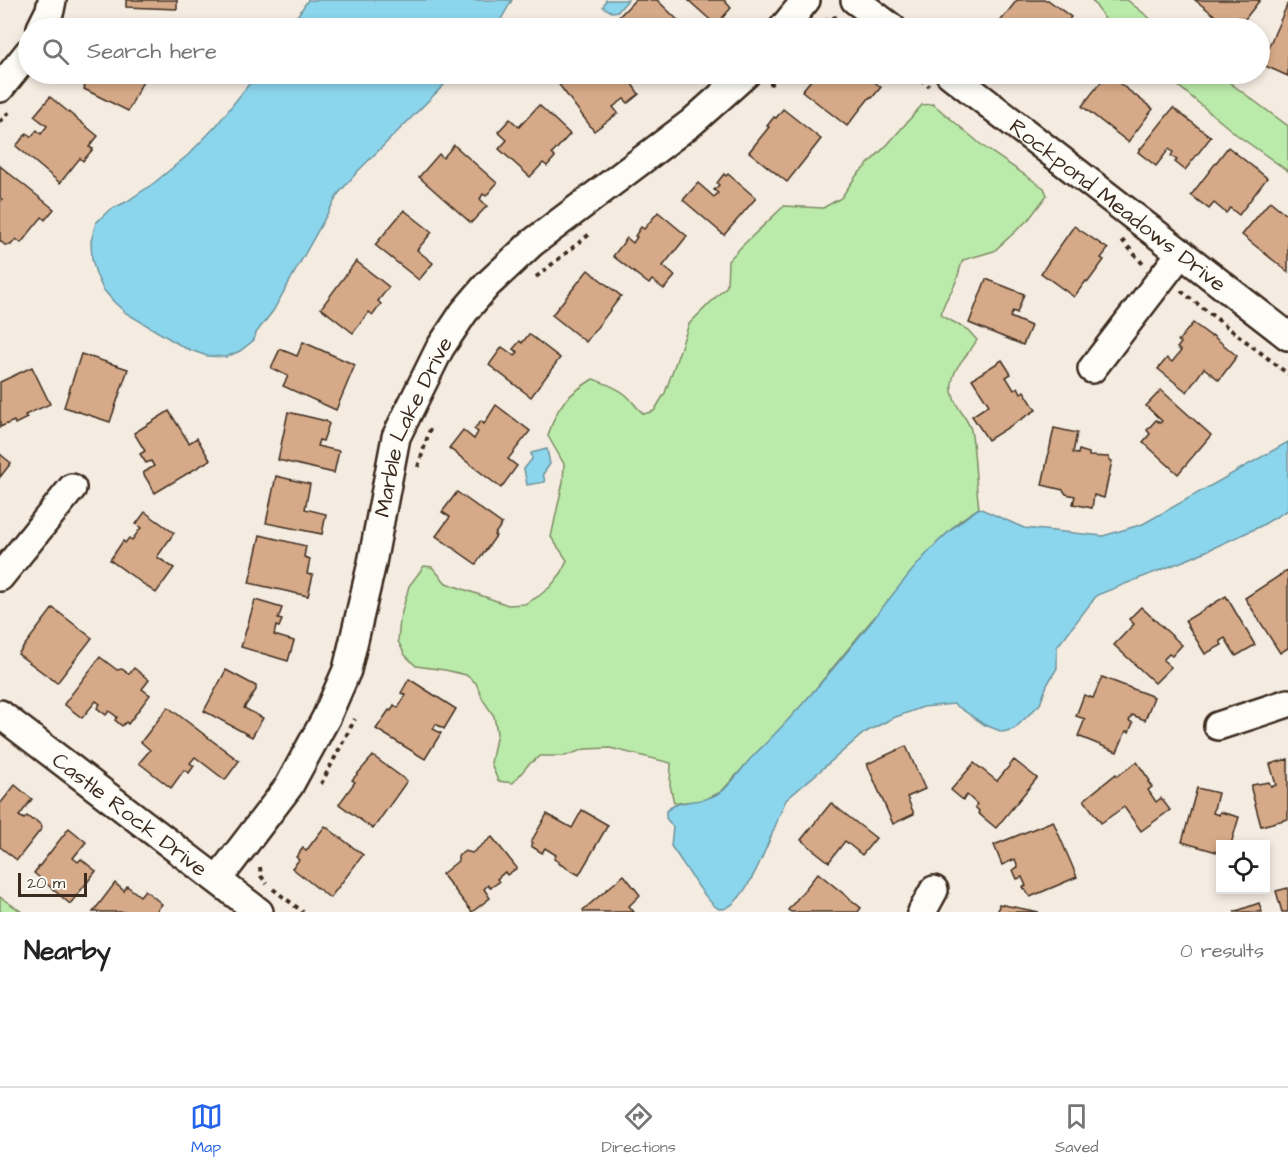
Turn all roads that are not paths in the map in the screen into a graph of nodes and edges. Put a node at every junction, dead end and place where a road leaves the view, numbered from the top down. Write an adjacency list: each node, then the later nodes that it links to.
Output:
1 (52, 0): 4 (street)
2 (806, 0): 5 (street)
3 (851, 11): 6 (street)
4 (46, 18)
5 (791, 18)
6 (868, 18)
7 (18, 66): 10 (street)
8 (752, 84): 19 (street, Marble Lake Drive)
9 (963, 84): 11 (street, Rockpond Meadows Drive)
10 (0, 88)
11 (1181, 254): 12 (street, Rockpond Meadows Drive); 13 (street)
12 (1288, 336)
13 (1092, 369)
14 (72, 488): 15 (street)
15 (0, 578)
16 (1288, 703): 18 (street)
17 (0, 714): 19 (street, Castle Rock Drive)
18 (1218, 726)
19 (218, 879): 20 (street, Castle Rock Drive)
20 (259, 912)

